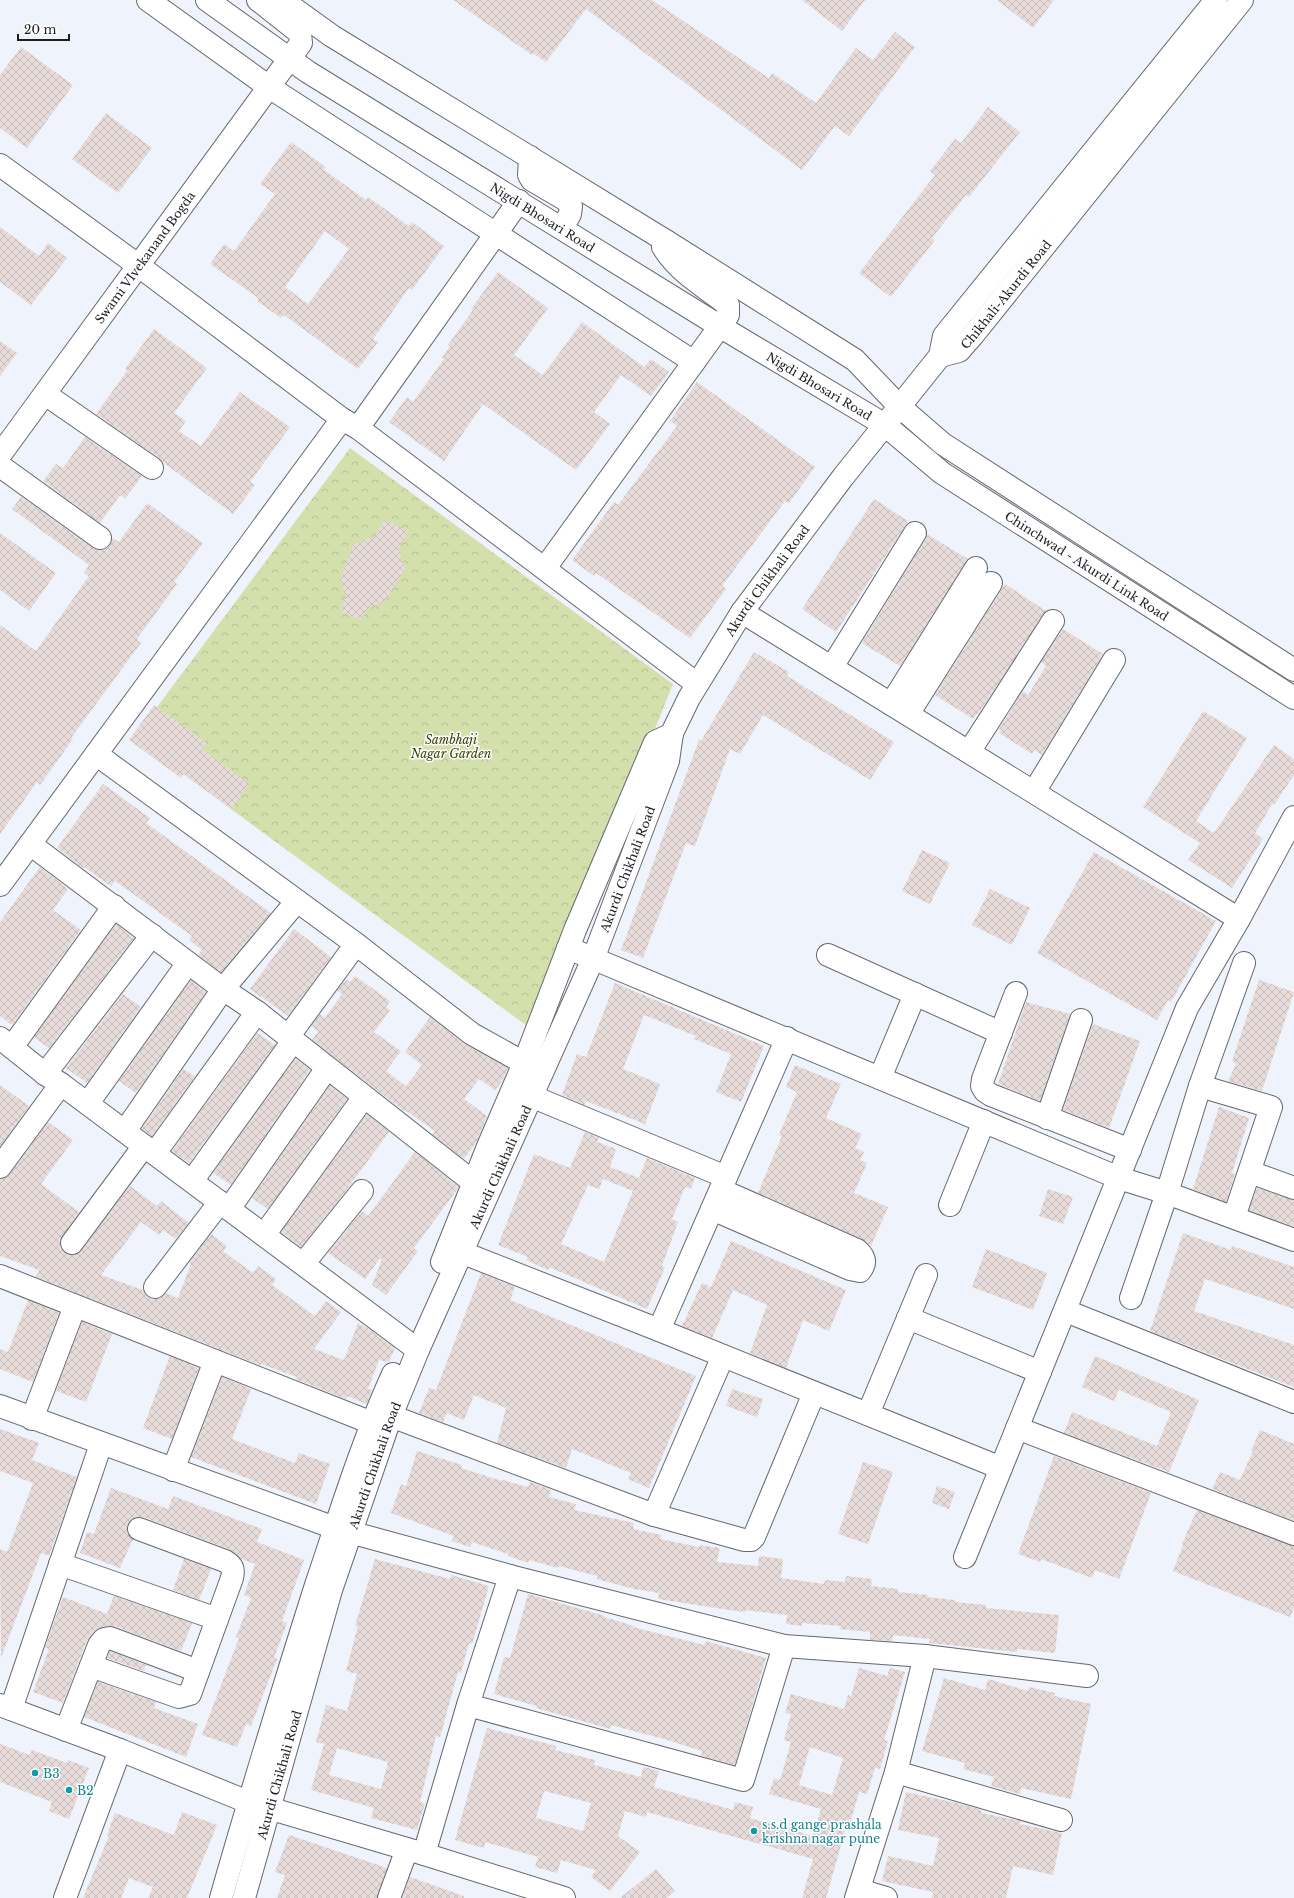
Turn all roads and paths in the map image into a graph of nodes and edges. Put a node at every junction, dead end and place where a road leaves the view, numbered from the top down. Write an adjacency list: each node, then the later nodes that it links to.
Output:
1 (149, 0): 8 (street)
2 (207, 0): 7 (street, Nigdi Bhosari Road)
3 (258, 0): 7 (street, Swami VIvekanand Bogda)
4 (282, 0): 9 (street)
5 (1216, 0): 17 (street, Chikhali-Akurdi Road)
6 (1242, 0): 17 (street, Chikhali-Akurdi Road)
7 (290, 59): 8 (street, Swami VIvekanand Bogda); 11 (street, Nigdi Bhosari Road)
8 (269, 87): 13 (street); 15 (street, Swami VIvekanand Bogda)
9 (530, 157): 12 (street); 14 (street)
10 (0, 165): 15 (street)
11 (519, 201): 12 (street, Nigdi Bhosari Road); 13 (street)
12 (562, 228): 16 (street, Nigdi Bhosari Road)
13 (496, 233): 18 (street); 21 (street)
14 (666, 241): 16 (street); 20 (street)
15 (138, 266): 19 (street, Swami VIvekanand Bogda); 21 (street)
16 (721, 327): 18 (street); 22 (street, Nigdi Bhosari Road)
17 (940, 356): 20 (street, Akurdi Chikhali Road)
18 (694, 362): 28 (street)
19 (45, 394): 23 (street, Swami VIvekanand Bogda); 25 (street)
20 (899, 406): 22 (street, Akurdi Chikhali Road); 34 (street, Chinchwad - Akurdi Link Road)
21 (350, 424): 28 (street); 40 (street)
22 (885, 425): 30 (street, Akurdi Chikhali Road); 36 (street, Chinchwad - Akurdi Link Road)
23 (4, 443)
24 (0, 466): 27 (street)
25 (152, 468)
26 (915, 533): 33 (street)
27 (100, 538)
28 (545, 568): 35 (street)
29 (983, 576): 37 (street)
30 (742, 612): 33 (street); 35 (street, Akurdi Chikhali Road)
31 (1053, 621): 39 (street)
32 (1114, 660): 41 (street)
33 (832, 667): 37 (street)
34 (1294, 670)
35 (697, 684): 38 (street, Akurdi Chikhali Road)
36 (1294, 698)
37 (900, 709): 39 (street)
38 (672, 734): 50 (street); 52 (street, Akurdi Chikhali Road)
39 (969, 752): 41 (street)
40 (96, 754): 43 (street); 45 (street)
41 (1034, 792): 47 (street)
42 (1294, 817): 47 (street)
43 (30, 844): 44 (street); 46 (street)
44 (0, 885)
45 (297, 900): 49 (street); 55 (street)
46 (114, 906): 48 (street); 63 (street)
47 (1239, 919): 76 (street)
48 (152, 935): 54 (street); 67 (street)
49 (356, 944): 62 (street); 64 (street)
50 (568, 948): 52 (street); 64 (street)
51 (828, 955): 57 (street)
52 (593, 959): 61 (street); 64 (street, Akurdi Chikhali Road)
53 (1244, 962): 68 (street)
54 (188, 963): 55 (street); 71 (street)
55 (223, 989): 58 (street); 74 (street)
56 (1016, 993): 60 (street)
57 (915, 994): 60 (street); 66 (street)
58 (257, 1012): 62 (street); 75 (street)
59 (1081, 1020): 72 (street)
60 (1001, 1033): 72 (street)
61 (787, 1038): 66 (street); 84 (street)
62 (290, 1039): 65 (street); 80 (street)
63 (6, 1043): 67 (street)
64 (534, 1065): 69 (street, Akurdi Chikhali Road); 81 (street)
65 (327, 1068): 70 (street); 86 (street)
66 (880, 1078): 73 (street)
67 (53, 1079): 71 (street); 77 (street)
68 (1200, 1086): 78 (street); 85 (street)
69 (531, 1096): 84 (street); 92 (street, Akurdi Chikhali Road)
70 (364, 1097): 81 (street); 89 (street)
71 (88, 1103): 74 (street)
72 (1047, 1118): 76 (street)
73 (984, 1121): 79 (street); 87 (street)
74 (125, 1131): 75 (street)
75 (150, 1149): 80 (street); 91 (street)
76 (1130, 1150): 79 (street)
77 (0, 1167)
78 (1250, 1172): 82 (street); 88 (street)
79 (1119, 1178): 85 (street); 99 (street)
80 (192, 1181): 86 (street)
81 (473, 1182): 92 (street)
82 (1294, 1188)
83 (362, 1191): 93 (street)
84 (720, 1192): 84 (street); 101 (street)
85 (1167, 1194): 88 (street); 97 (street)
86 (224, 1205): 89 (street); 96 (street)
87 (950, 1205)
88 (1234, 1217): 90 (street)
89 (264, 1235): 93 (street)
90 (1294, 1240)
91 (72, 1243)
92 (455, 1250): 101 (street); 102 (street)
93 (303, 1264): 102 (street)
94 (926, 1275): 100 (street)
95 (0, 1276): 98 (street)
96 (155, 1287)
97 (1131, 1298)
98 (75, 1306): 104 (street); 110 (street)
99 (1066, 1311): 105 (street); 107 (street)
100 (908, 1318): 105 (street); 109 (street)
101 (659, 1330): 103 (street)
102 (413, 1346): 111 (street)
103 (723, 1356): 106 (street); 116 (street)
104 (215, 1361): 111 (street); 115 (street)
105 (1040, 1372): 112 (street)
106 (814, 1393): 109 (street); 116 (street)
107 (1294, 1402)
108 (0, 1406): 110 (street)
109 (868, 1414): 114 (street)
110 (32, 1419): 113 (street)
111 (381, 1420): 116 (street); 118 (street)
112 (1017, 1428): 114 (street); 119 (street)
113 (101, 1444): 115 (street); 121 (street)
114 (1001, 1468): 120 (street)
115 (173, 1470): 118 (street)
116 (654, 1515)
117 (139, 1529): 123 (street)
118 (343, 1530): 122 (street); 134 (street); 135 (street, Akurdi Chikhali Road)
119 (1294, 1534)
120 (965, 1557)
121 (60, 1564): 123 (street); 130 (street)
122 (510, 1576): 124 (street); 129 (street)
123 (217, 1619): 127 (street)
124 (784, 1646): 125 (street); 129 (street)
125 (925, 1656): 128 (street); 133 (street)
126 (91, 1666): 127 (street); 127 (street); 131 (street)
127 (198, 1671)
128 (1087, 1676)
129 (468, 1705): 137 (street)
130 (6, 1707): 131 (street)
131 (66, 1730): 132 (street)
132 (120, 1750): 134 (street); 140 (street)
133 (896, 1772): 136 (street); 139 (street)
134 (248, 1802): 135 (street); 141 (street)
135 (270, 1808): 137 (street); 142 (street, Akurdi Chikhali Road)
136 (1061, 1820)
137 (416, 1851): 138 (street); 143 (street)
138 (536, 1894): 144 (street)
139 (858, 1894): 145 (street)
140 (65, 1898)
141 (221, 1898)
142 (244, 1898)
143 (389, 1898)
144 (564, 1898)
145 (886, 1898)

